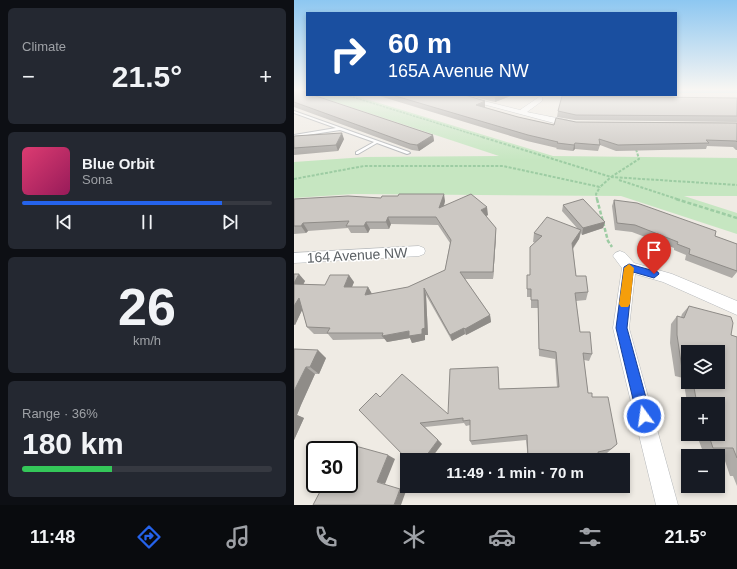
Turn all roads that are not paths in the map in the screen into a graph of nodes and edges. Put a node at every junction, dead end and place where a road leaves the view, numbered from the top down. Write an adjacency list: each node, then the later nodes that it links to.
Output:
1 (296, 113): 4 (lane)
2 (521, 113): 3 (street)
3 (583, 124)
4 (340, 129): 5 (lane); 6 (lane)
5 (294, 136)
6 (376, 142): 7 (lane); 8 (lane)
7 (357, 153)
8 (408, 153)
9 (419, 251): 10 (street, 164 Avenue NW)
10 (294, 258)
11 (737, 308): 12 (street)
12 (667, 505)

